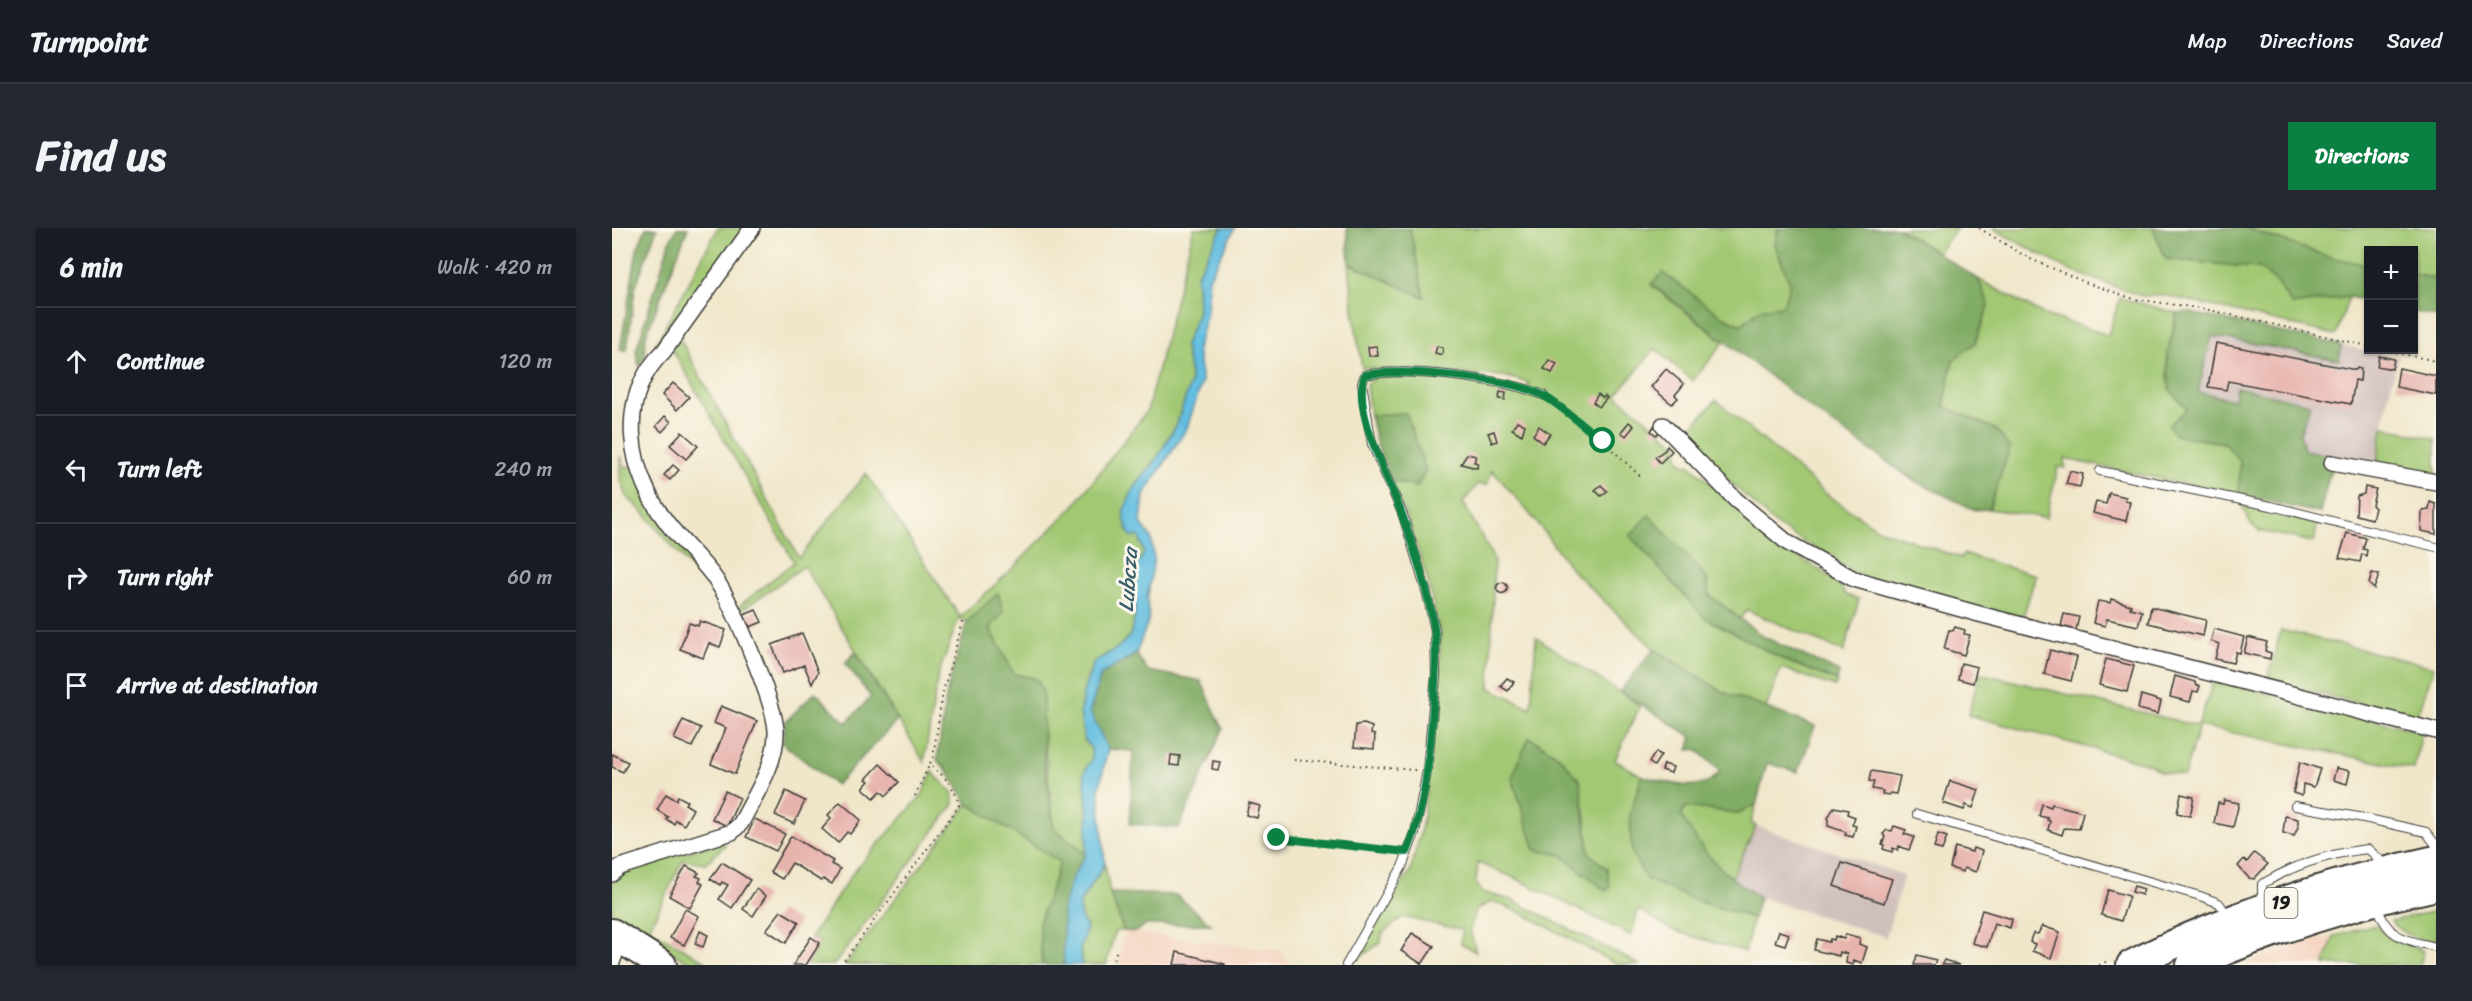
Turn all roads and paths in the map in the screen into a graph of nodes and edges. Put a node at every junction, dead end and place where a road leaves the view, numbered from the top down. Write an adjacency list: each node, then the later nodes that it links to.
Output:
1 (753, 228): 25 (street)
2 (1979, 228): 3 (path)
3 (2364, 345)
4 (2403, 354): 5 (path)
5 (2436, 361)
6 (1543, 395): 10 (path); 17 (lane)
7 (1664, 425): 14 (street)
8 (2332, 463): 11 (street)
9 (2100, 471): 12 (lane)
10 (1641, 477)
11 (2436, 482)
12 (2436, 547)
13 (963, 622): 16 (path)
14 (2436, 731)
15 (1294, 760): 17 (path)
16 (930, 765): 18 (path); 34 (path)
17 (1427, 771): 23 (lane)
18 (915, 796)
19 (2295, 806): 22 (lane)
20 (1917, 814): 28 (lane)
21 (1277, 838): 23 (path)
22 (2436, 846)
23 (1407, 852): 36 (lane)
24 (2436, 860): 26 (highway, 19)
25 (612, 874)
26 (2379, 881): 27 (highway, 19); 28 (highway, 19); 30 (lane); 37 (highway, 19)
27 (2436, 886)
28 (2231, 921): 32 (highway, 19)
29 (615, 945): 33 (highway)
30 (2436, 947)
31 (1116, 948): 35 (path)
32 (2142, 962)
33 (662, 965)
34 (841, 965)
35 (1113, 965)
36 (1346, 965)
37 (2191, 965)

